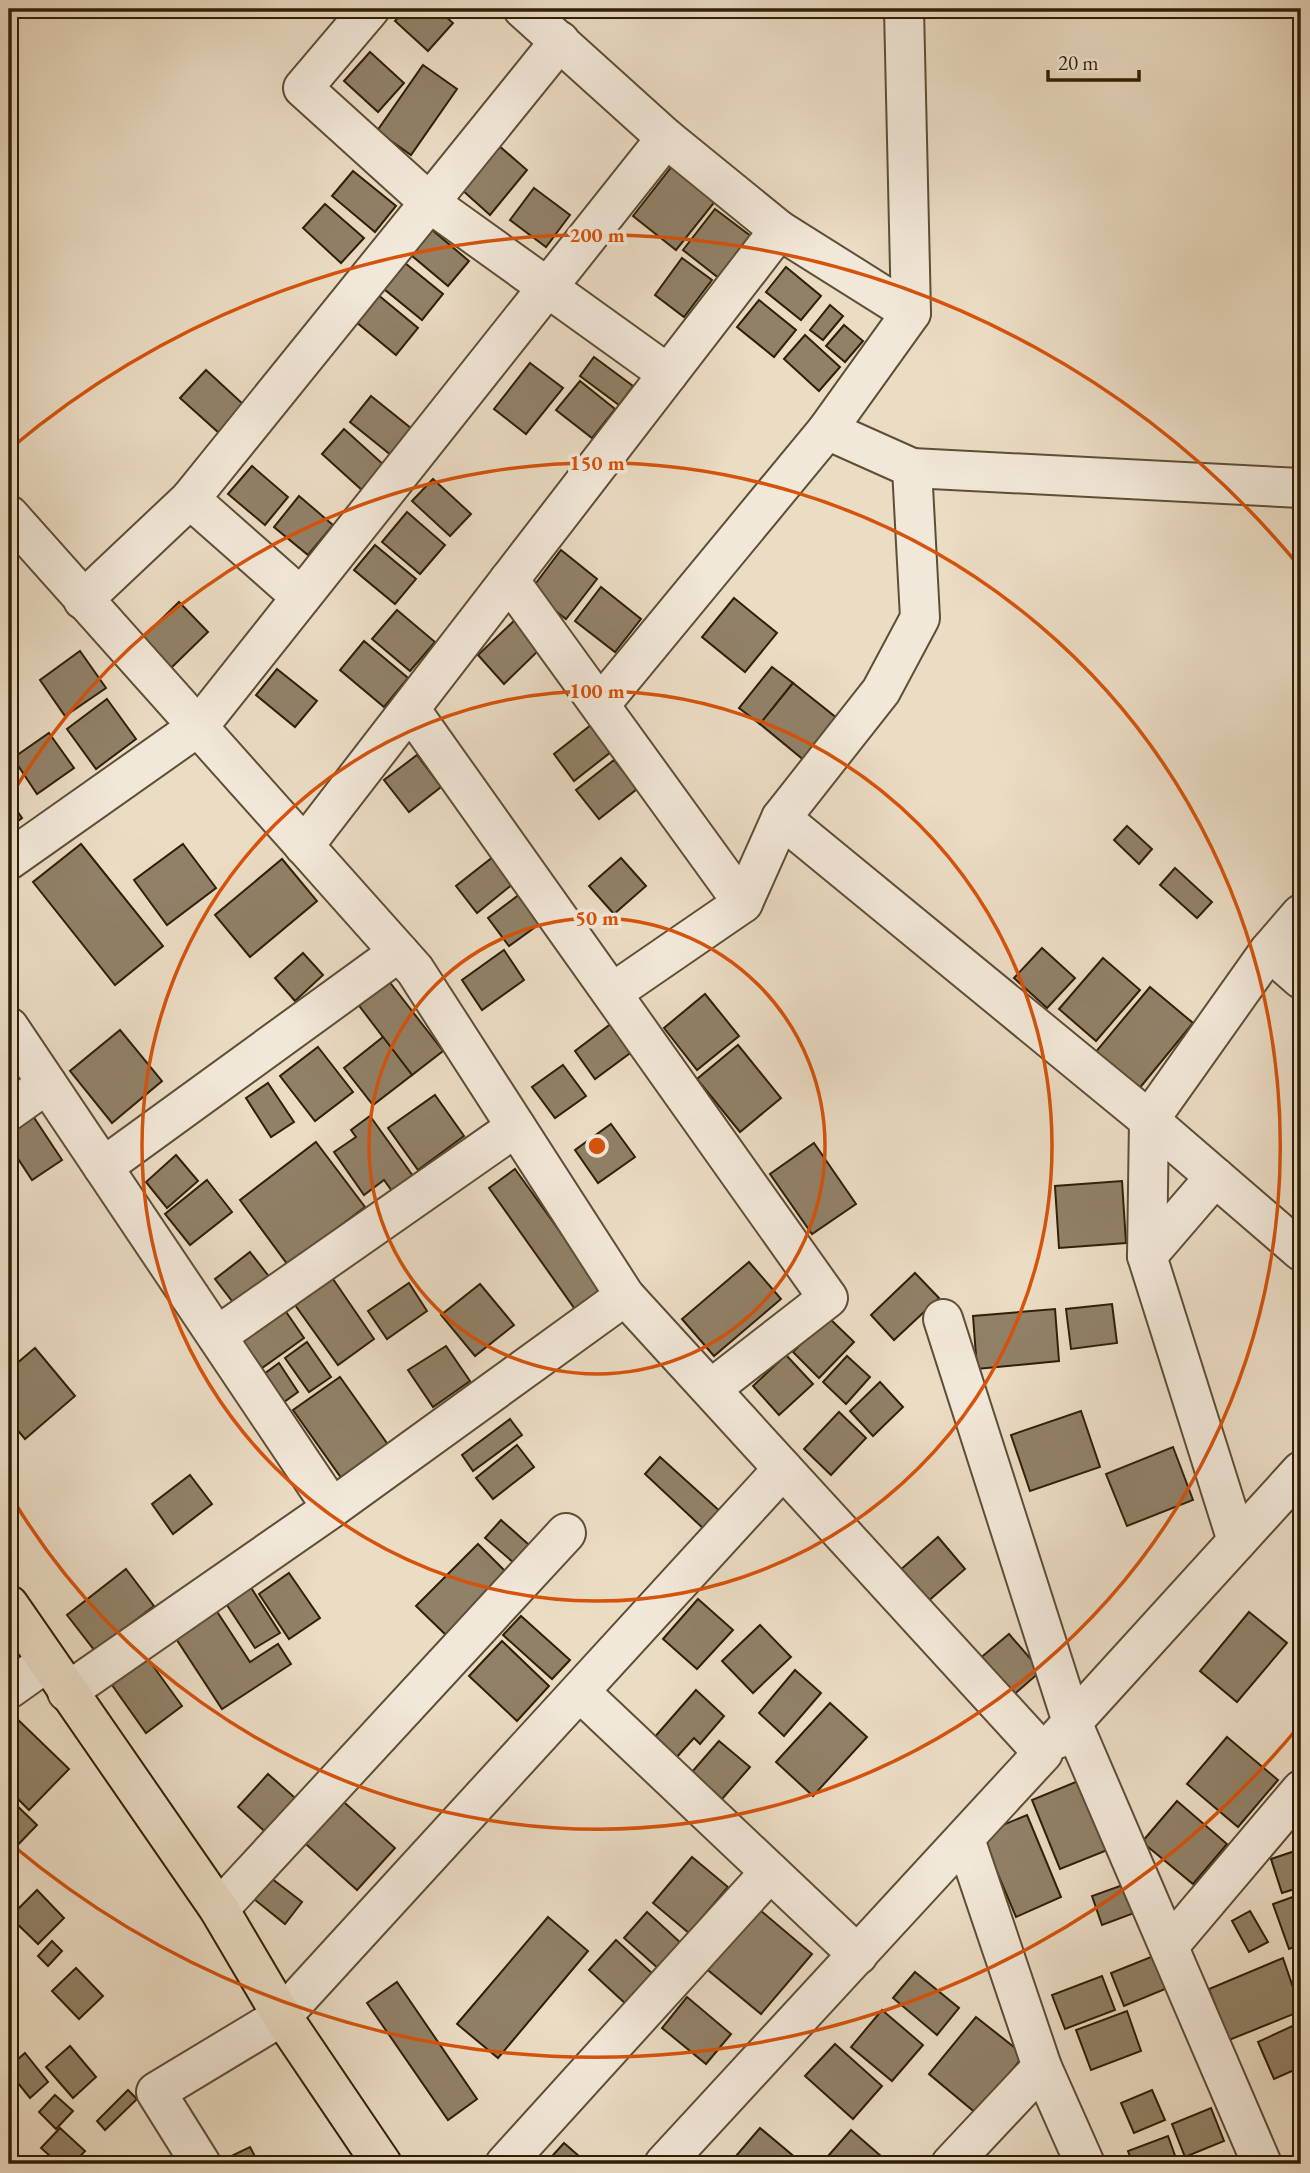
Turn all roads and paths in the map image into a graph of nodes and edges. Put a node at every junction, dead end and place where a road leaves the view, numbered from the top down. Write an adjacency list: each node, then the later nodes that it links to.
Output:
1 (523, 9): 4 (street)
2 (904, 9): 9 (street)
3 (364, 11): 6 (street)
4 (560, 41): 5 (street); 6 (street)
5 (666, 138): 7 (street); 8 (street)
6 (430, 203): 8 (street); 14 (street)
7 (779, 230): 9 (street); 10 (street)
8 (549, 286): 10 (street); 17 (street)
9 (911, 313): 11 (street)
10 (668, 374): 16 (street)
11 (827, 430): 12 (street); 19 (street)
12 (912, 468): 13 (street); 22 (street)
13 (1301, 488)
14 (190, 499): 17 (street); 18 (street)
15 (9, 515): 18 (street)
16 (509, 580): 19 (street); 20 (street)
17 (301, 597): 21 (street)
18 (83, 600): 21 (street)
19 (600, 705): 25 (street)
20 (410, 709): 23 (street); 30 (street)
21 (199, 726): 23 (street); 24 (street)
22 (781, 818): 25 (street); 34 (street)
23 (304, 845): 28 (street)
24 (9, 860)
25 (743, 903): 30 (street)
26 (1301, 914): 27 (street)
27 (1269, 951): 29 (street); 34 (street)
28 (399, 952): 35 (street); 36 (street)
29 (1301, 979)
30 (612, 993): 43 (street)
31 (9, 1027): 32 (street)
32 (47, 1084): 33 (street); 36 (street)
33 (9, 1111)
34 (1149, 1120): 37 (street); 39 (street)
35 (516, 1127): 40 (street); 42 (street)
36 (103, 1167): 42 (street)
37 (1215, 1177): 38 (street); 39 (street)
38 (1301, 1251)
39 (1147, 1256): 48 (street)
40 (625, 1296): 43 (street); 46 (street)
41 (943, 1319): 53 (street)
42 (217, 1336): 46 (street)
43 (711, 1389): 44 (street)
44 (783, 1469): 52 (street); 54 (street)
45 (1301, 1471): 48 (street)
46 (332, 1508): 50 (street)
47 (566, 1534): 58 (street)
48 (1237, 1541): 53 (street)
49 (9, 1605): 50 (main road)
50 (57, 1677): 51 (street); 58 (main road)
51 (9, 1689)
52 (580, 1692): 57 (street); 61 (street)
53 (1072, 1722): 54 (street); 59 (street)
54 (1043, 1753): 56 (street)
55 (1301, 1790): 59 (street)
56 (965, 1839): 60 (street); 62 (street)
57 (770, 1872): 60 (street); 65 (street)
58 (219, 1909): 61 (main road)
59 (1169, 1946): 69 (street)
60 (858, 1955): 66 (street)
61 (282, 2016): 63 (street); 64 (main road)
62 (1042, 2067): 67 (street); 68 (street)
63 (201, 2164)
64 (382, 2164)
65 (505, 2164)
66 (664, 2164)
67 (951, 2164)
68 (1085, 2164)
69 (1262, 2164)

